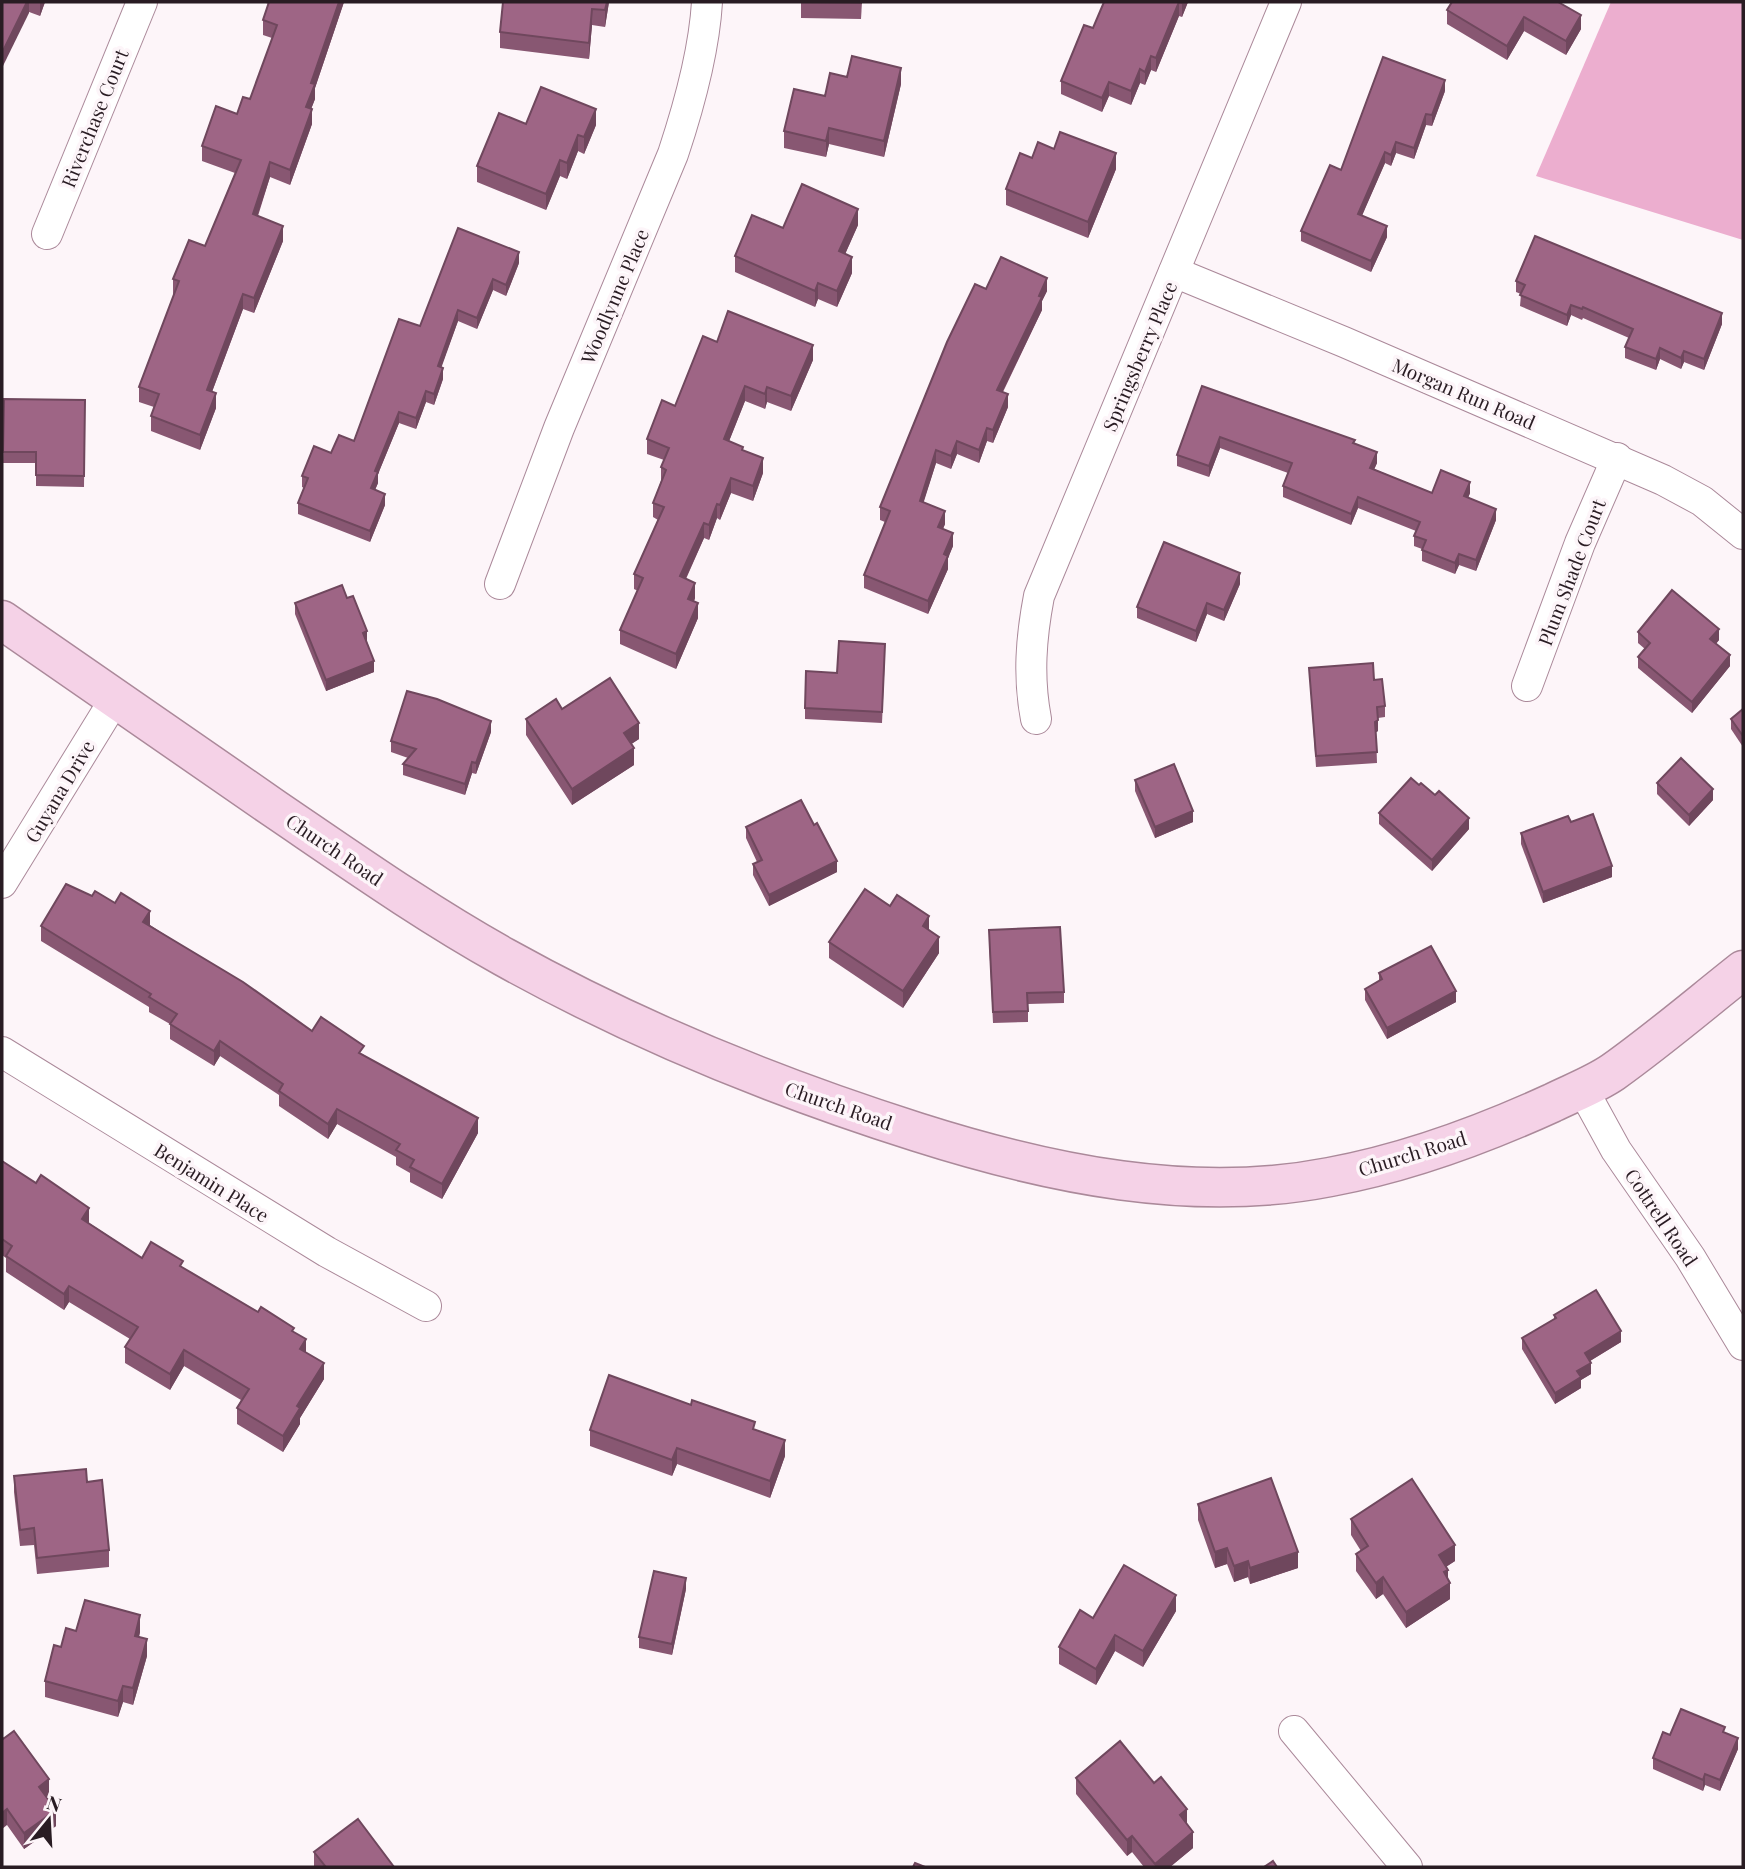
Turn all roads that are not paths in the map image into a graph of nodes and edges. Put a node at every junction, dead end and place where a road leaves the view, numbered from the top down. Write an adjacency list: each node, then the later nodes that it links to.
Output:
1 (142, 2): 4 (street, Riverchase Court)
2 (707, 2): 8 (street, Woodlynne Place)
3 (1286, 2): 5 (street, Springsberry Place)
4 (47, 234)
5 (1174, 272): 6 (street, Morgan Run Road); 12 (street, Springsberry Place)
6 (1617, 458): 7 (street, Morgan Run Road); 10 (street, Plum Shade Court)
7 (1743, 534)
8 (500, 584)
9 (2, 620): 11 (main road, Church Road)
10 (1527, 686)
11 (115, 699): 13 (street, Guyana Drive); 16 (main road, Church Road)
12 (1036, 719)
13 (2, 883)
14 (1743, 970): 16 (main road, Church Road)
15 (2, 1052): 17 (street, Benjamin Place)
16 (1582, 1088): 18 (street, Cottrell Road)
17 (426, 1306)
18 (1743, 1345)
19 (1294, 1731): 20 (street)
20 (1407, 1867)

